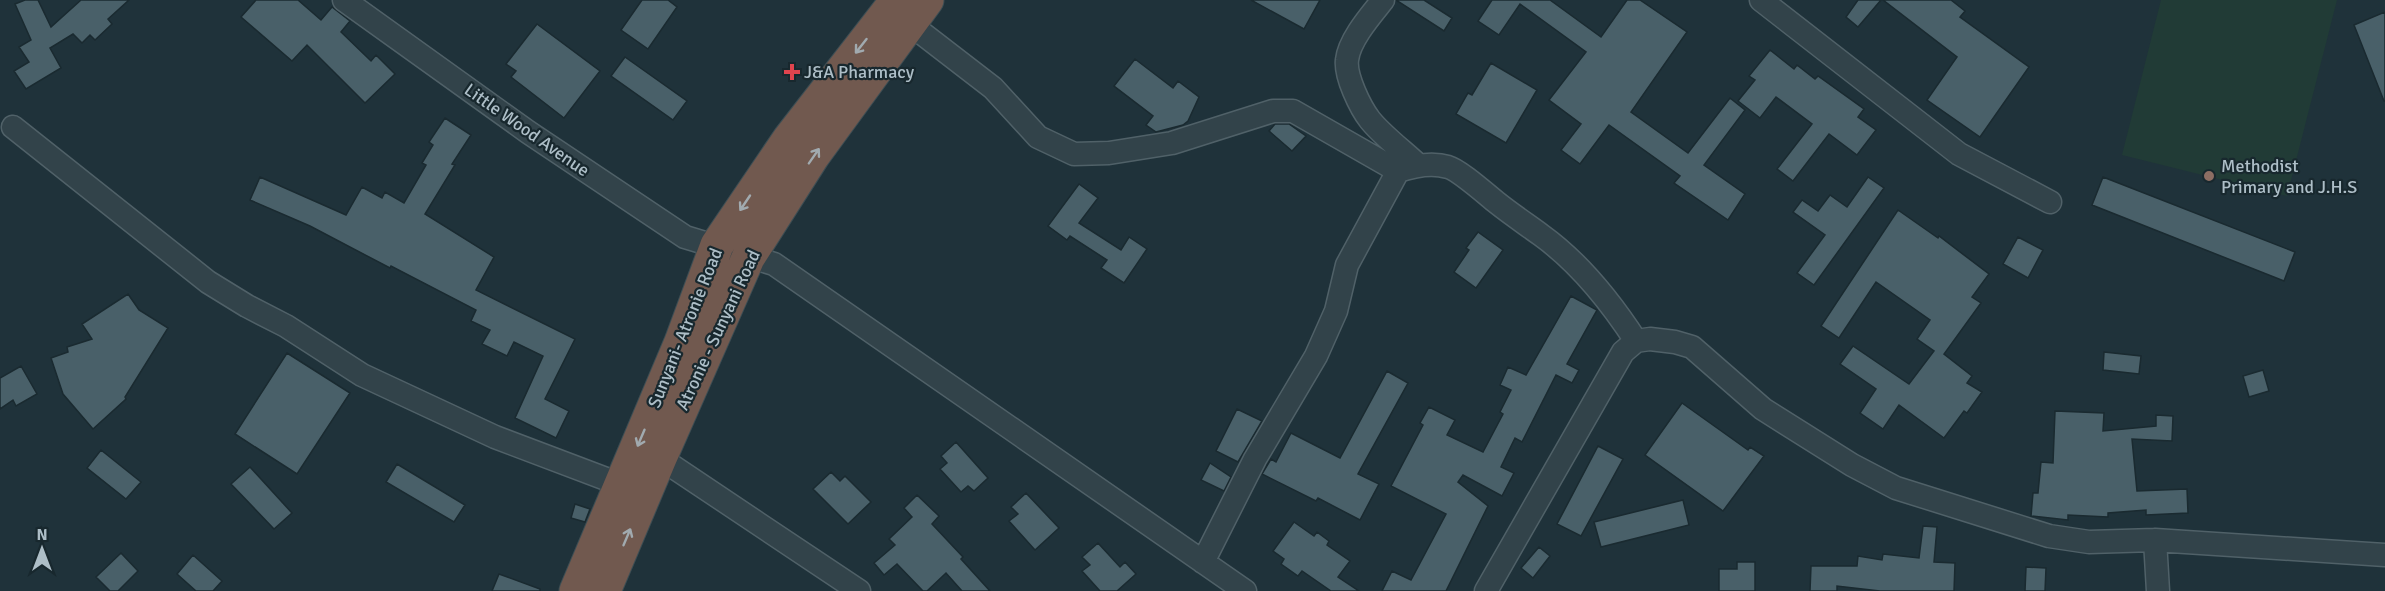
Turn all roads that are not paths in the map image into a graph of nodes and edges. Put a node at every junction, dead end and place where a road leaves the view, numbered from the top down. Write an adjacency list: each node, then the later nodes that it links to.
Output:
1 (344, 0): 8 (street, Little Wood Avenue)
2 (1383, 0): 6 (street)
3 (1761, 0): 7 (street)
4 (911, 8): 6 (street); 8 (highway, Sunyani- Atronie Road, one-way to 8); 9 (highway, Atronie - Sunyani Road, one-way to 4)
5 (12, 127): 12 (street)
6 (1408, 168): 10 (street); 15 (street)
7 (2050, 202)
8 (717, 245): 9 (street, Little Wood Avenue); 12 (highway, Sunyani- Atronie Road, one-way to 12)
9 (748, 258): 11 (highway, Atronie - Sunyani Road); 15 (street, Little Wood Avenue)
10 (1636, 341): 13 (street); 20 (street)
11 (660, 458): 17 (highway, Atronie - Sunyani Road, one-way to 11); 18 (street)
12 (621, 485): 16 (highway, Sunyani- Atronie Road)
13 (2156, 540): 14 (street); 21 (street)
14 (2385, 555)
15 (1203, 562): 19 (street, Little Wood Avenue)
16 (576, 591)
17 (604, 591)
18 (859, 591)
19 (1245, 591)
20 (1486, 591)
21 (2158, 591)

